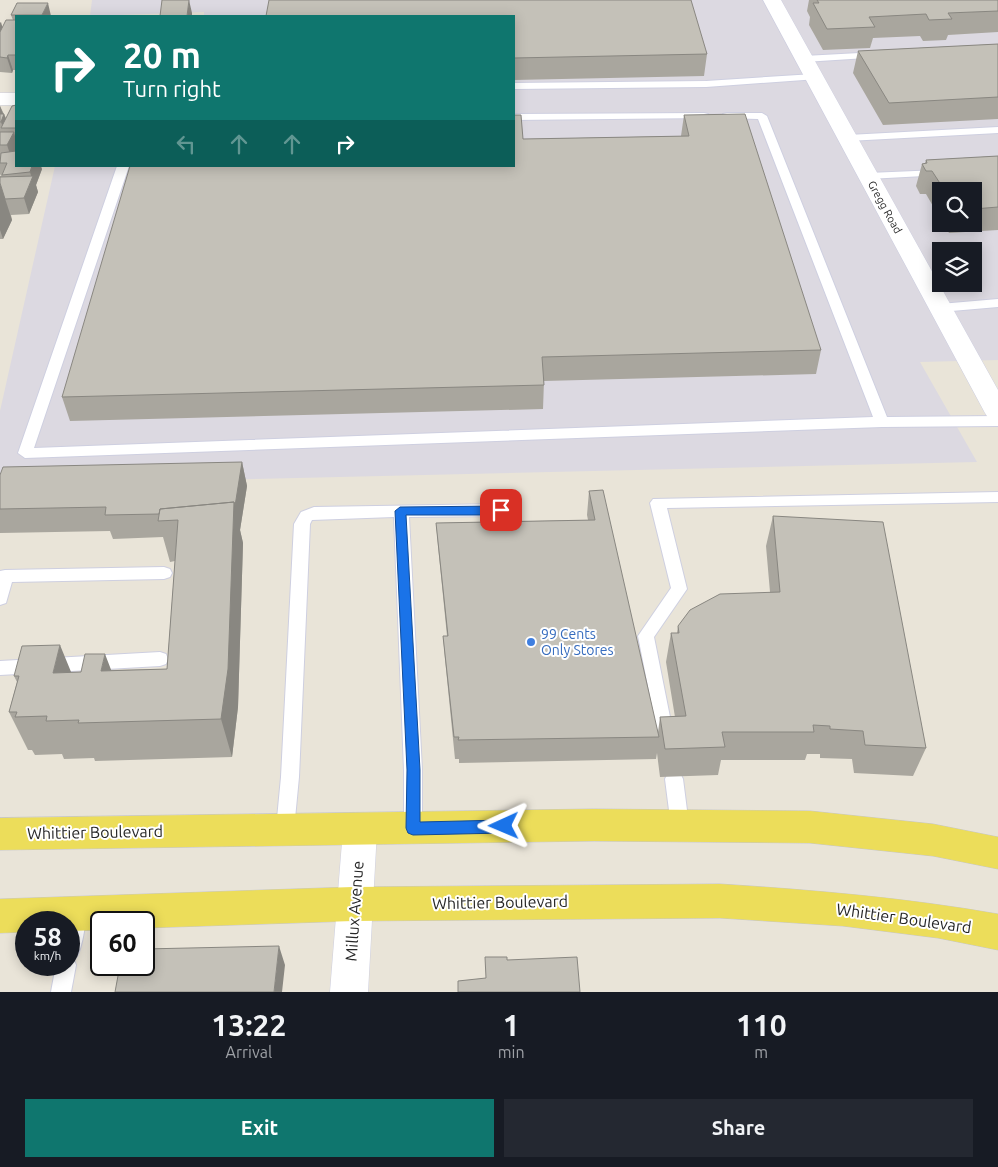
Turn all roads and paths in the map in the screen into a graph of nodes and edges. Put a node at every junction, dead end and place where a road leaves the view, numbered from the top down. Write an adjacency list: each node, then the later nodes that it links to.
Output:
1 (772, 0): 3 (street, Gregg Road)
2 (888, 54): 3 (lane)
3 (809, 68): 4 (lane); 9 (street, Gregg Road)
4 (515, 86)
5 (0, 99): 6 (street)
6 (15, 99)
7 (515, 117): 17 (lane)
8 (998, 130): 9 (lane)
9 (848, 138): 12 (street, Gregg Road)
10 (123, 167): 17 (lane)
11 (951, 172): 12 (lane)
12 (868, 176): 14 (street, Gregg Road)
13 (998, 303): 14 (lane)
14 (940, 308): 15 (street, Gregg Road)
15 (998, 413)
16 (998, 421): 17 (lane)
17 (882, 422)
18 (998, 497): 25 (lane)
19 (501, 510): 20 (lane)
20 (400, 511): 28 (lane); 29 (lane)
21 (164, 573): 22 (lane)
22 (0, 599)
23 (160, 659): 24 (lane)
24 (0, 668)
25 (667, 743)
26 (674, 779): 27 (lane)
27 (680, 826): 28 (main road, Whittier Boulevard); 32 (main road, Whittier Boulevard)
28 (413, 828): 30 (main road, Whittier Boulevard)
29 (285, 829): 30 (main road, Whittier Boulevard); 31 (main road, Whittier Boulevard)
30 (360, 830): 33 (street, Millux Avenue)
31 (0, 834)
32 (998, 853)
33 (353, 904): 34 (main road, Whittier Boulevard); 37 (main road, Whittier Boulevard); 40 (street, Millux Avenue)
34 (80, 914)
35 (0, 916): 36 (main road, Whittier Boulevard)
36 (15, 916)
37 (998, 932)
38 (64, 976): 39 (lane)
39 (60, 992)
40 (349, 992)

